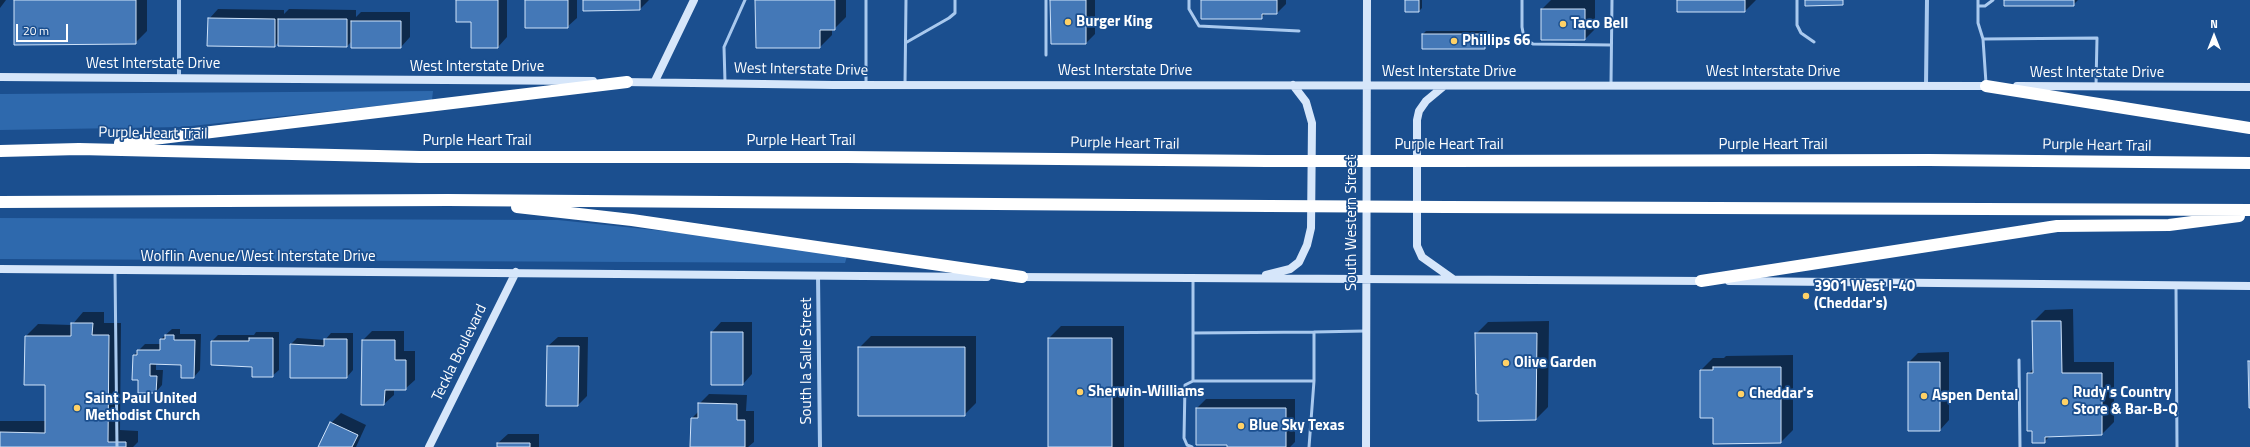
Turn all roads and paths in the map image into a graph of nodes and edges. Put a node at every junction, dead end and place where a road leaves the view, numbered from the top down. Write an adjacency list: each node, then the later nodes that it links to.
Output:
1 (179, 0): 24 (street)
2 (694, 0): 25 (main road)
3 (745, 0): 27 (lane)
4 (866, 0): 28 (lane)
5 (906, 0): 19 (lane)
6 (955, 0): 19 (lane)
7 (1046, 0): 22 (lane)
8 (1189, 0): 17 (lane)
9 (1367, 0): 31 (main road, South Western Street)
10 (1522, 0): 21 (lane)
11 (1612, 0): 21 (lane)
12 (1797, 0): 20 (lane)
13 (1927, 0): 35 (street)
14 (1978, 0): 16 (lane)
15 (1993, 0): 16 (lane)
16 (1978, 6): 18 (lane)
17 (1299, 31)
18 (1983, 39): 34 (lane); 36 (lane)
19 (907, 42): 29 (lane)
20 (1814, 42)
21 (1611, 45): 33 (lane)
22 (1046, 55)
23 (0, 77): 24 (main road, West Interstate Drive)
24 (179, 78): 26 (main road, West Interstate Drive)
25 (655, 81): 26 (main road, West Interstate Drive); 27 (main road, West Interstate Drive)
26 (627, 82): 39 (highway)
27 (725, 82): 28 (main road, West Interstate Drive)
28 (866, 85): 29 (main road, West Interstate Drive)
29 (905, 85): 30 (main road, West Interstate Drive)
30 (1292, 85): 31 (main road, West Interstate Drive); 52 (main road)
31 (1367, 85): 32 (main road, West Interstate Drive); 53 (main road, South Western Street)
32 (1445, 86): 33 (main road, West Interstate Drive); 54 (main road)
33 (1611, 86): 35 (main road, West Interstate Drive)
34 (1986, 86): 35 (main road, West Interstate Drive); 36 (main road, West Interstate Drive); 38 (highway)
35 (1926, 87)
36 (2096, 87): 37 (main road, West Interstate Drive)
37 (2250, 87)
38 (2250, 128)
39 (79, 148): 40 (highway, Purple Heart Trail); 41 (highway, Purple Heart Trail, bridge)
40 (0, 151)
41 (2250, 163)
42 (448, 200): 43 (highway); 44 (highway, bridge); 50 (highway)
43 (0, 202)
44 (2250, 210)
45 (2250, 215): 55 (highway)
46 (0, 269): 47 (main road, Wolflin Avenue/West Interstate Drive)
47 (115, 270): 48 (main road, Wolflin Avenue/West Interstate Drive); 64 (lane)
48 (516, 272): 49 (main road); 65 (main road, Teckla Boulevard)
49 (818, 275): 50 (main road); 66 (street, South la Salle Street)
50 (1022, 277): 51 (main road)
51 (1193, 278): 52 (main road); 60 (lane)
52 (1254, 278): 53 (main road)
53 (1365, 279): 54 (main road); 58 (main road, South Western Street)
54 (1453, 279): 55 (main road)
55 (1701, 281): 56 (main road)
56 (2176, 285): 57 (main road); 71 (lane)
57 (2250, 286)
58 (1366, 331): 59 (lane); 69 (main road, South Western Street)
59 (1314, 332): 60 (lane); 63 (lane)
60 (1193, 333): 62 (lane)
61 (2019, 360): 70 (lane)
62 (1193, 381): 63 (lane); 67 (lane)
63 (1314, 381): 68 (lane)
64 (117, 447)
65 (429, 447)
66 (820, 447)
67 (1192, 447)
68 (1309, 447)
69 (1366, 447)
70 (2020, 447)
71 (2177, 447)

